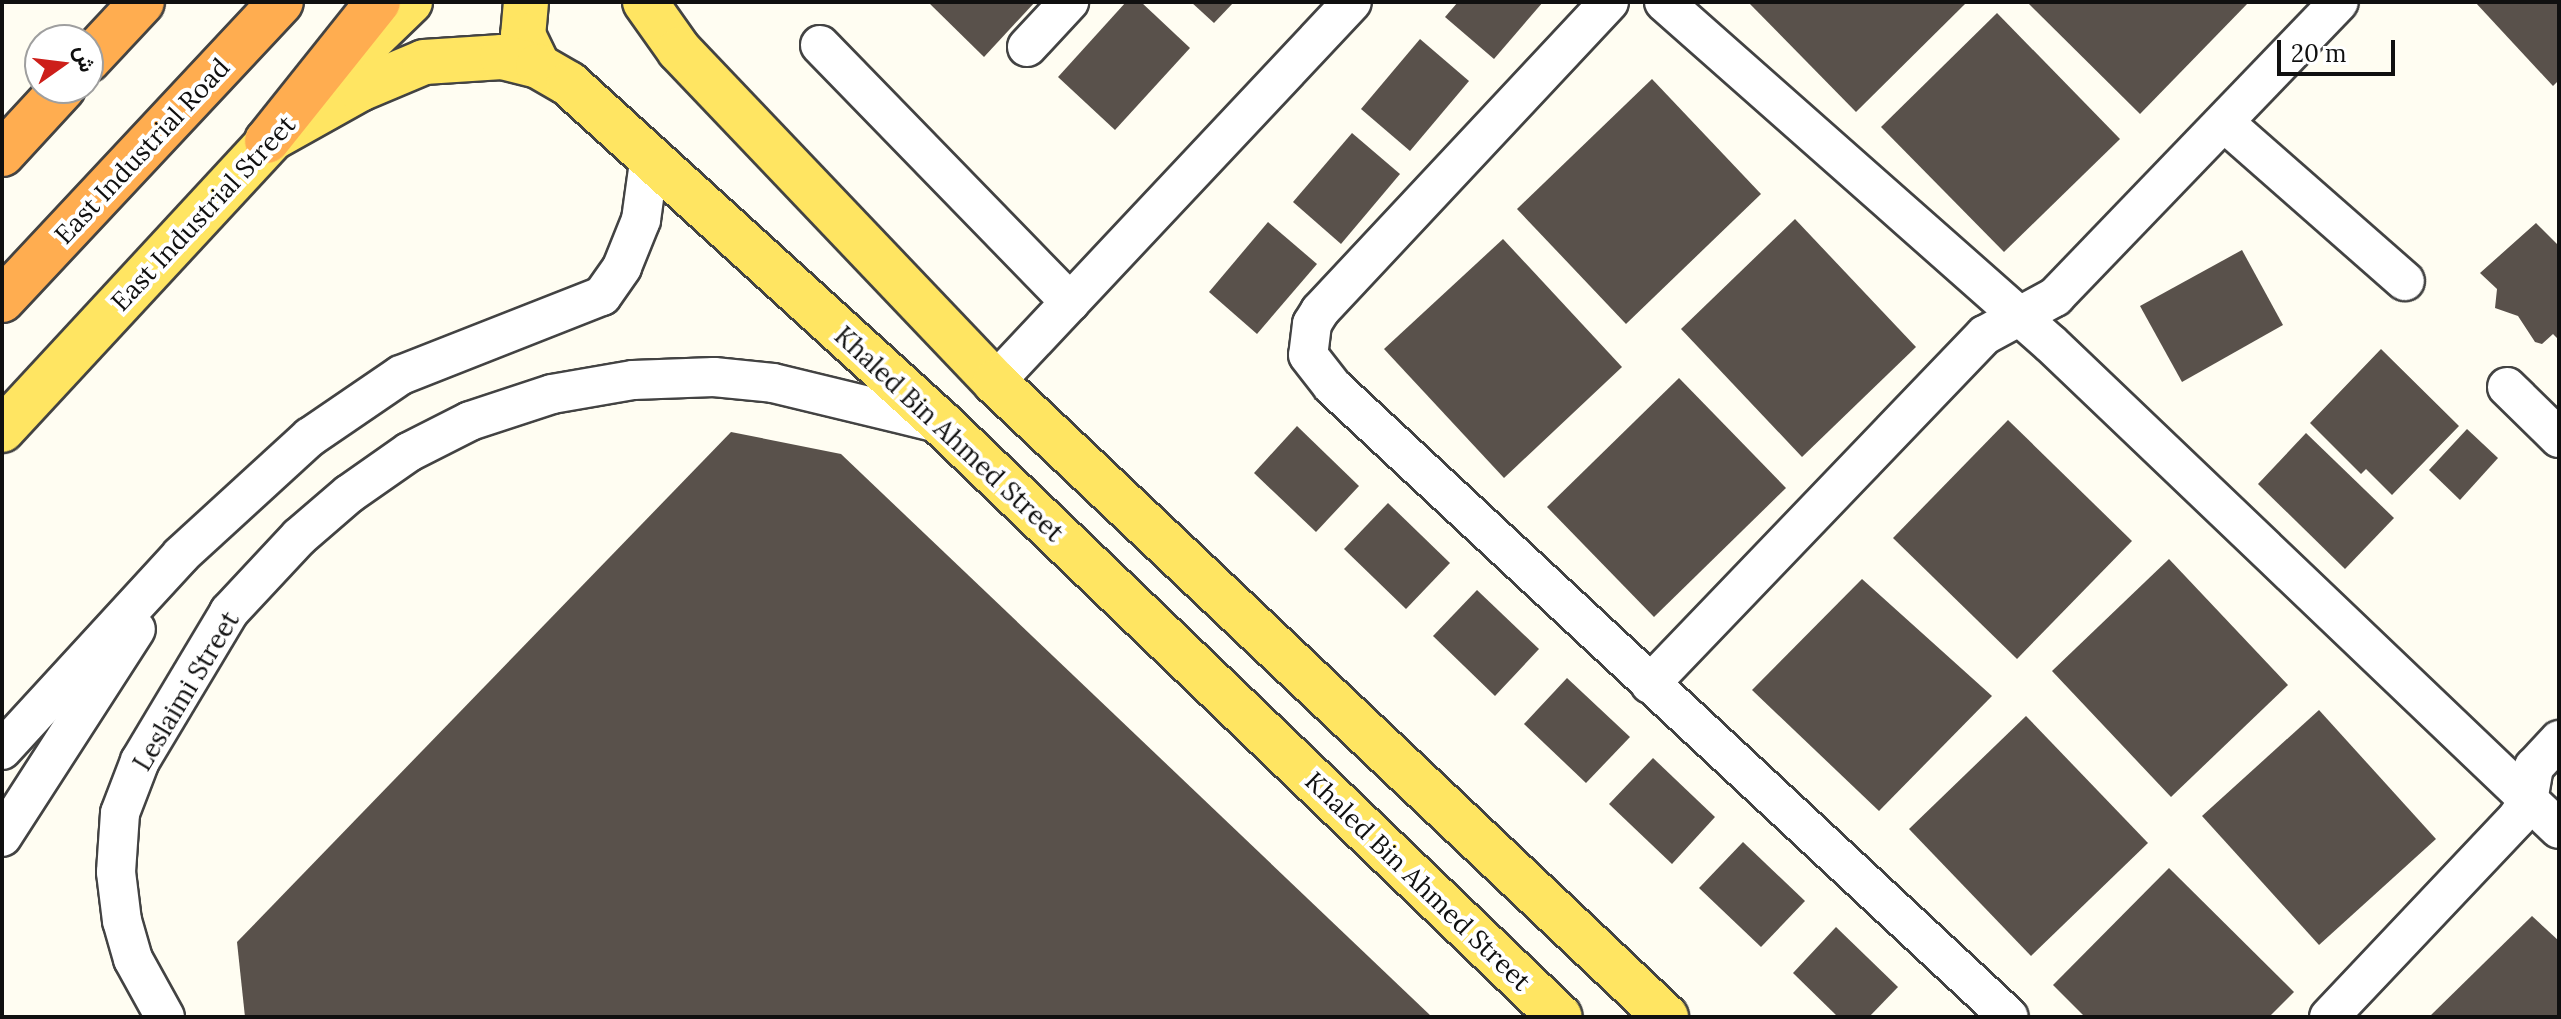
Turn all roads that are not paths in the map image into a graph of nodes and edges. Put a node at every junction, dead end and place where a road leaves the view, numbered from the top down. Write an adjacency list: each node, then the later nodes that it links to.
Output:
1 (142, 2): 12 (highway)
2 (281, 2): 22 (highway, East Industrial Road)
3 (378, 2): 18 (highway)
4 (410, 2): 18 (main road, East Industrial Street)
5 (526, 2): 15 (main road)
6 (645, 2): 25 (main road)
7 (1069, 2): 14 (street)
8 (1352, 2): 23 (street)
9 (1609, 2): 31 (street)
10 (1664, 2): 24 (street)
11 (2332, 4): 17 (street)
12 (104, 43)
13 (820, 45): 23 (street)
14 (1027, 47)
15 (538, 66): 18 (main road, Khaled Bin Ahmed Street); 20 (main road, Khaled Bin Ahmed Street)
16 (48, 104): 19 (highway)
17 (2226, 124): 21 (street); 24 (street)
18 (267, 141): 28 (main road, East Industrial Street)
19 (2, 154)
20 (650, 155): 27 (main road, Khaled Bin Ahmed Street); 30 (street)
21 (2405, 281)
22 (2, 300)
23 (1070, 302): 25 (street)
24 (2021, 318): 31 (street); 34 (street)
25 (995, 382): 39 (main road)
26 (2507, 387): 29 (street)
27 (942, 424): 37 (street, Leslaimi Street); 38 (main road, Khaled Bin Ahmed Street)
28 (2, 430)
29 (2559, 438)
30 (181, 555): 33 (street); 36 (street)
31 (1650, 684): 40 (street)
32 (2559, 740): 34 (street)
33 (2, 750)
34 (2528, 801): 35 (street); 41 (street)
35 (2559, 829)
36 (2, 837)
37 (165, 1017)
38 (1560, 1017)
39 (1666, 1017)
40 (2009, 1017)
41 (2329, 1017)

